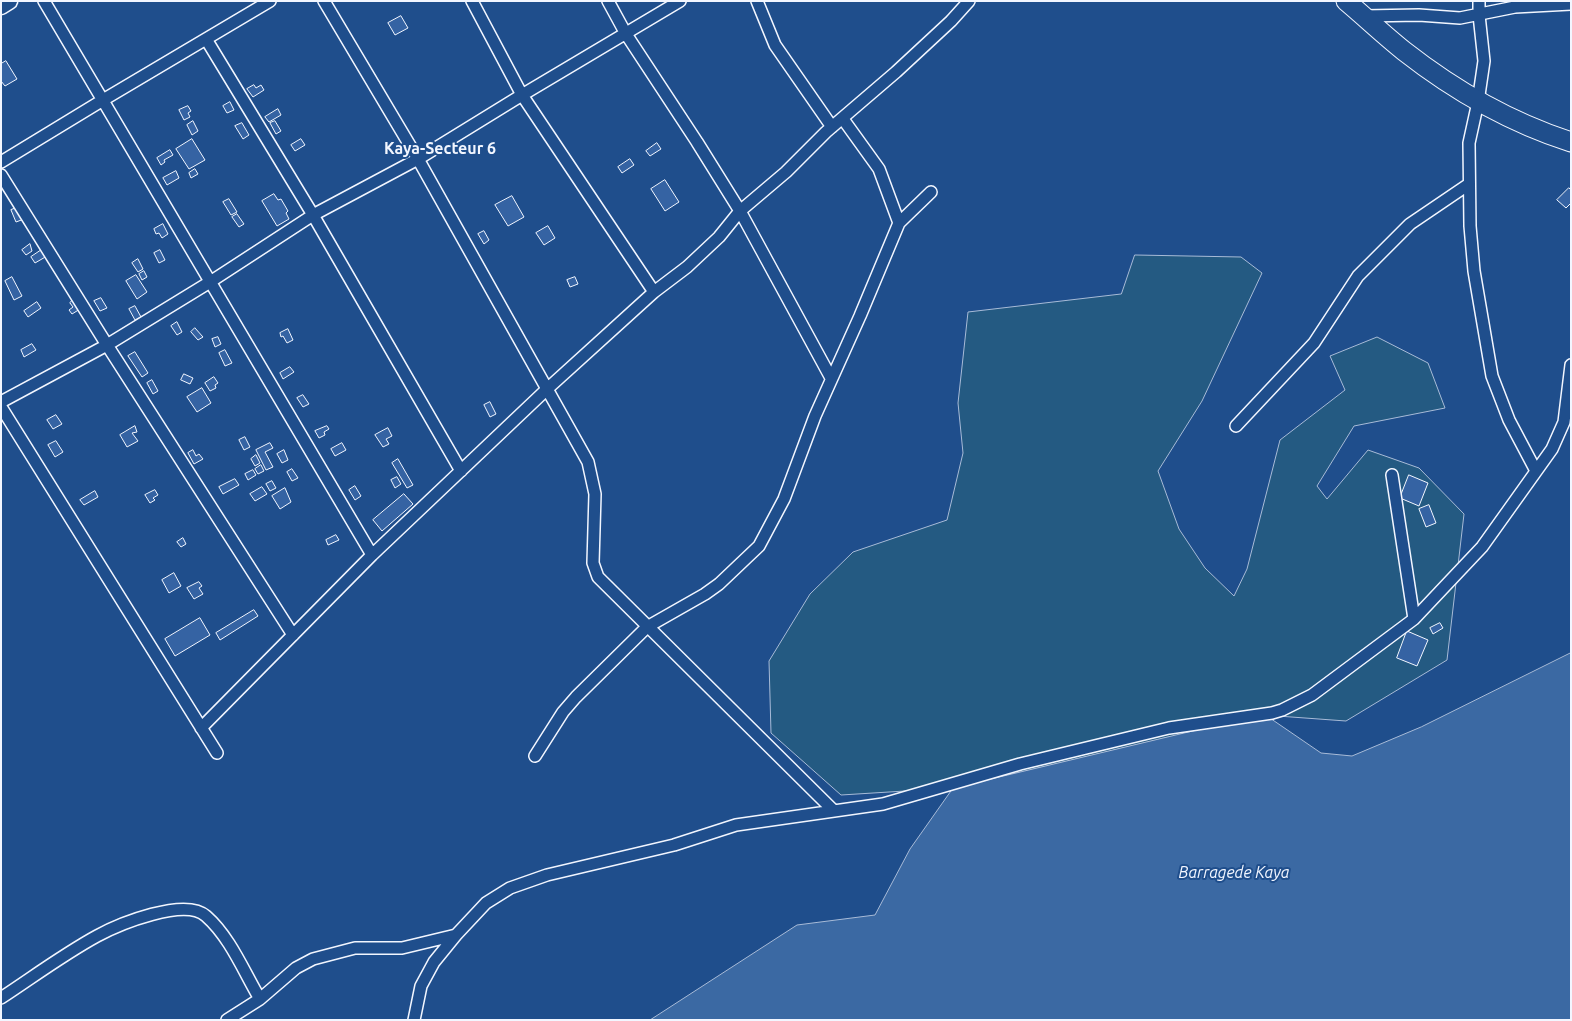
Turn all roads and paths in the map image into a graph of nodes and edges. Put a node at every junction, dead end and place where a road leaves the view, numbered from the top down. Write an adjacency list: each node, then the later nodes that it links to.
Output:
1 (9, 1): 13 (main road)
2 (44, 1): 19 (street)
3 (270, 1): 17 (street)
4 (324, 1): 24 (street)
5 (472, 1): 18 (street)
6 (608, 1): 16 (street)
7 (680, 1): 16 (street)
8 (757, 1): 22 (street)
9 (968, 1): 21 (street)
10 (1346, 1): 15 (main road)
11 (1479, 1): 14 (street)
12 (1571, 4): 14 (street)
13 (1, 6)
14 (1479, 15): 15 (street); 20 (street)
15 (1364, 16): 20 (main road)
16 (626, 34): 18 (street); 29 (street)
17 (206, 39): 19 (street); 30 (street)
18 (522, 95): 24 (street); 33 (street)
19 (103, 100): 25 (street); 32 (street)
20 (1478, 102): 23 (main road); 27 (street)
21 (843, 118): 22 (street); 31 (street)
22 (832, 128): 29 (street)
23 (1571, 142)
24 (418, 159): 30 (street); 37 (street)
25 (1, 162)
26 (1, 175): 34 (street)
27 (1469, 184): 40 (street); 42 (street)
28 (932, 192): 31 (street)
29 (740, 211): 33 (street); 36 (street)
30 (313, 215): 32 (street); 41 (street)
31 (899, 223): 36 (street)
32 (210, 282): 34 (street); 44 (street)
33 (654, 292): 37 (street)
34 (107, 345): 38 (street); 47 (street)
35 (1571, 365): 42 (street)
36 (831, 378): 46 (street)
37 (546, 390): 41 (street); 46 (street)
38 (1, 402)
39 (1, 407): 48 (street)
40 (1236, 426)
41 (461, 471): 44 (street)
42 (1536, 471): 45 (street)
43 (1392, 475): 45 (street)
44 (372, 555): 47 (street)
45 (1414, 619): 51 (street)
46 (647, 627): 50 (street); 51 (street)
47 (293, 635): 48 (street)
48 (201, 728): 49 (street)
49 (216, 753)
50 (535, 756)
51 (834, 810): 52 (street)
52 (456, 935): 54 (street); 56 (street)
53 (1, 998): 54 (street)
54 (260, 999): 55 (street)
55 (227, 1020)
56 (414, 1020)

